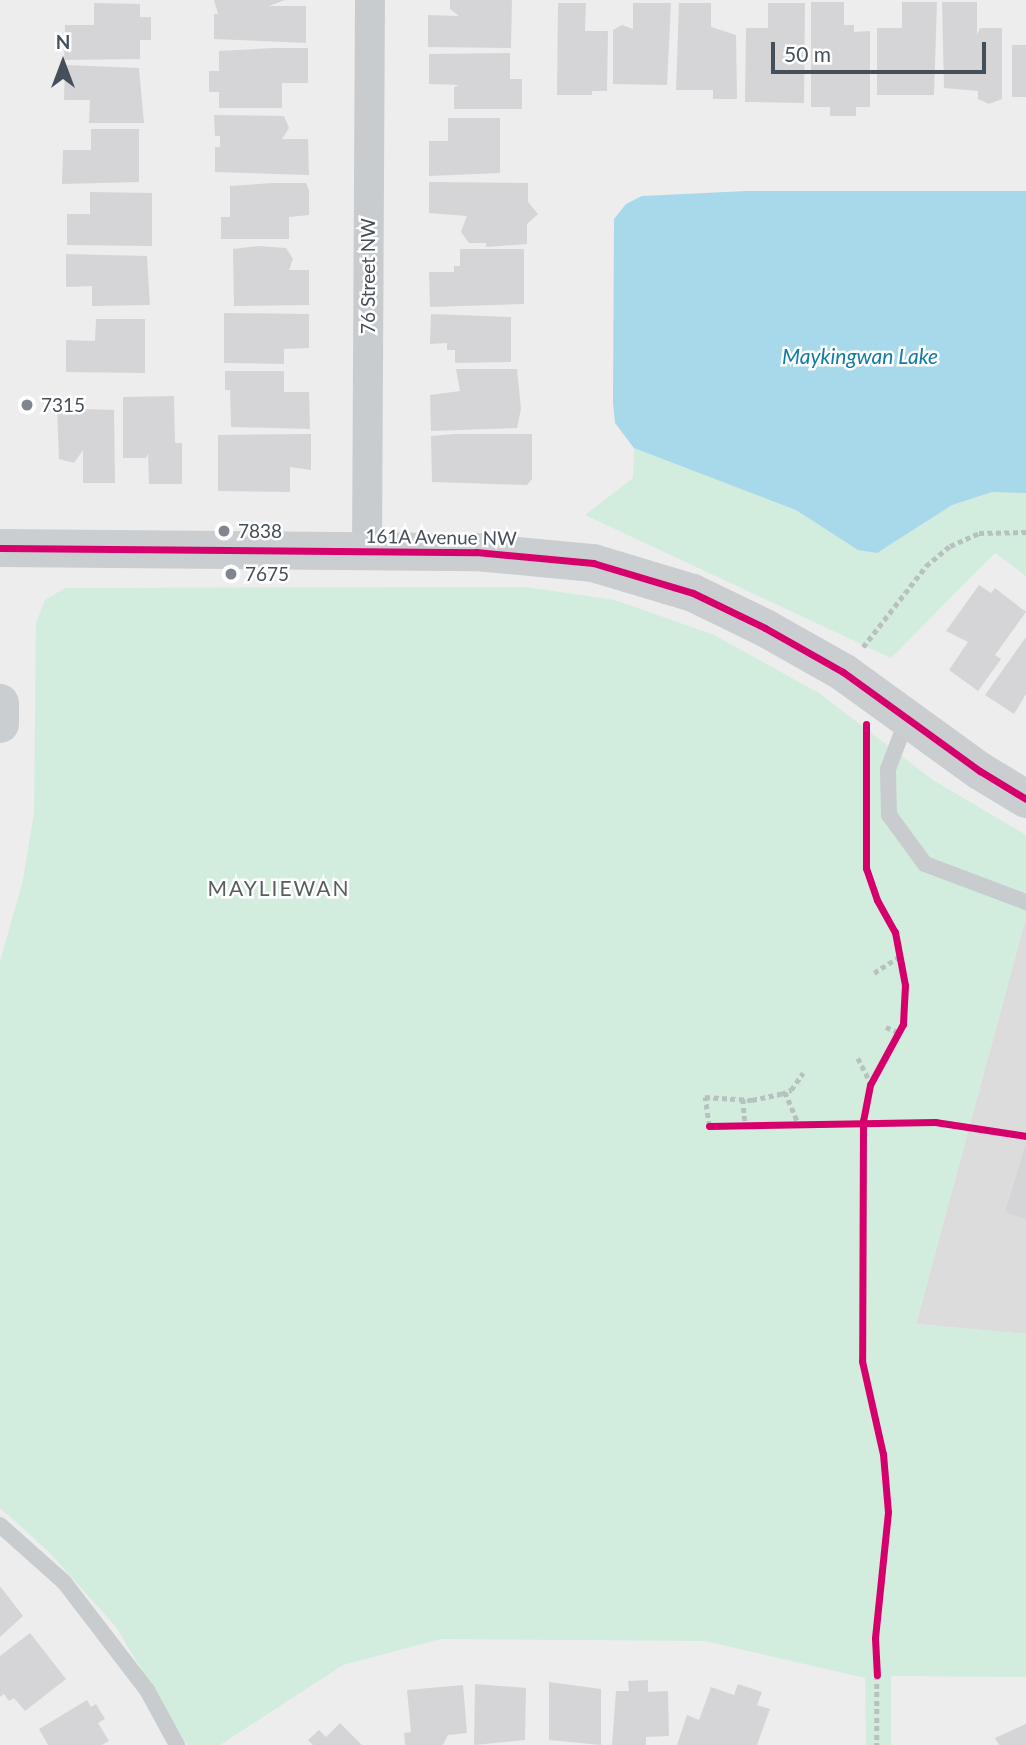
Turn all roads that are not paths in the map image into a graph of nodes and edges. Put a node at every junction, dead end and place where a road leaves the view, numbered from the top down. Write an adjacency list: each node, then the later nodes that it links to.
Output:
1 (370, 0): 3 (street, 76 Street NW)
2 (0, 548): 3 (street, 161A Avenue NW)
3 (367, 551): 5 (street, 161A Avenue NW)
4 (0, 703): 6 (street)
5 (907, 719): 7 (street, 161A Avenue NW); 8 (lane)
6 (0, 724)
7 (1026, 799)
8 (1026, 902)
9 (0, 1525): 10 (lane)
10 (177, 1745)

